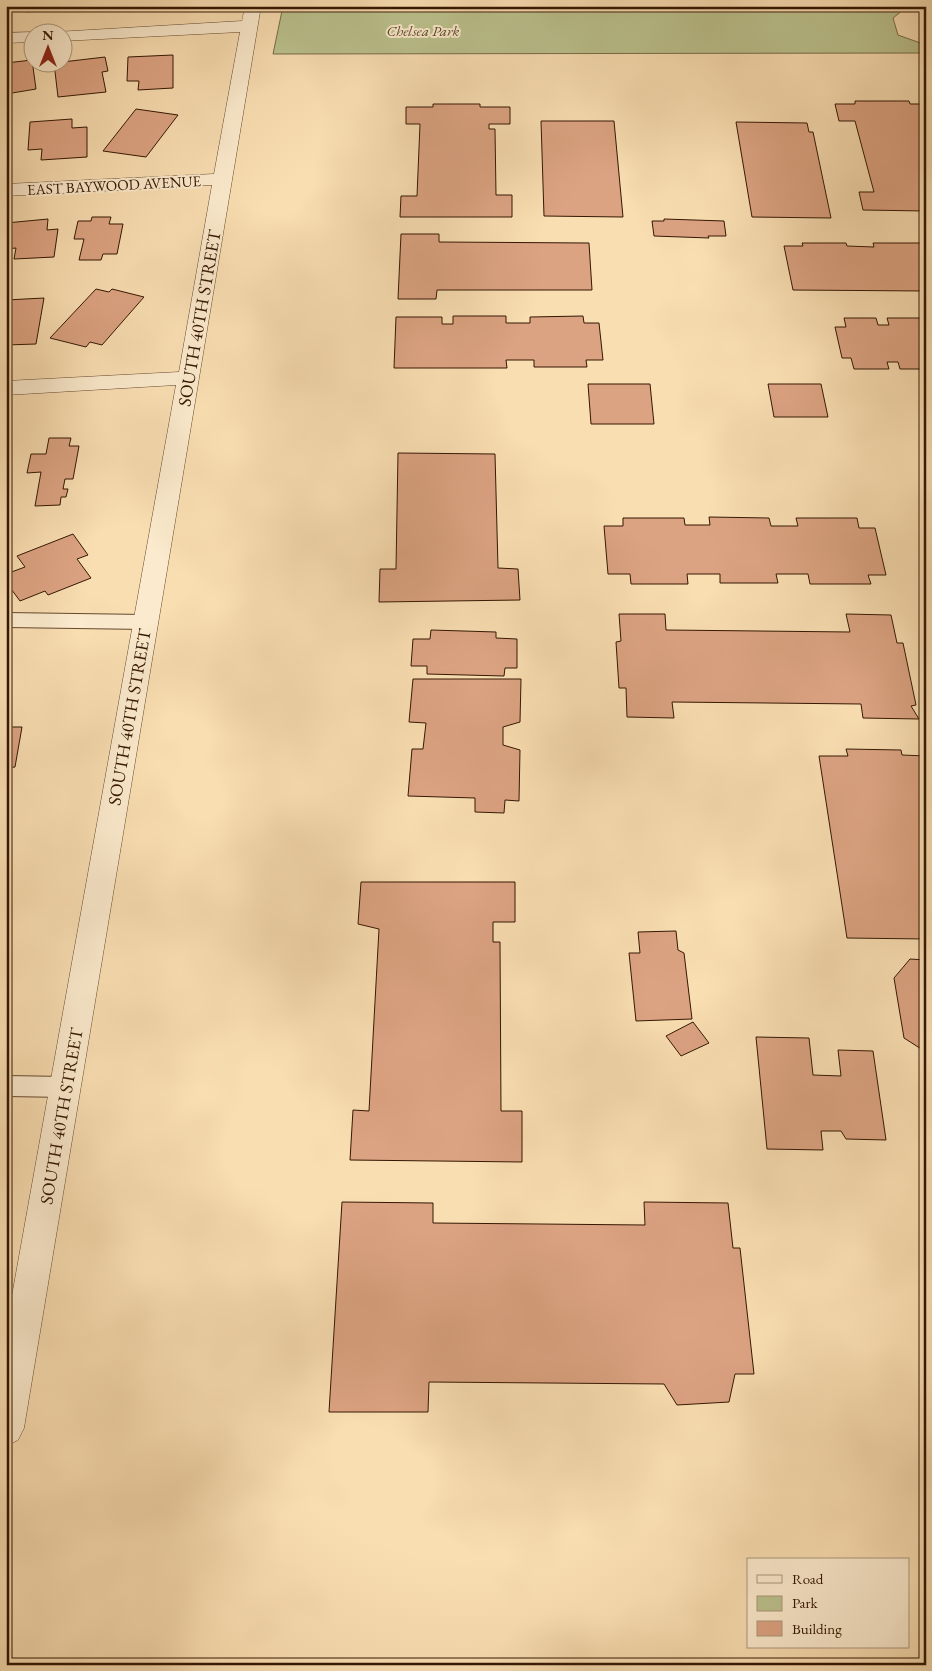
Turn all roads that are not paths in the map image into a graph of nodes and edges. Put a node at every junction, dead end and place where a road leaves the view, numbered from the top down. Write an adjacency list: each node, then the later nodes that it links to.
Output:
1 (251, 16): 2 (street); 5 (street, SOUTH 40TH STREET)
2 (72, 35)
3 (22, 37): 4 (street)
4 (6, 38)
5 (223, 179): 6 (street, EAST BAYWOOD AVENUE); 7 (street, SOUTH 40TH STREET)
6 (6, 190)
7 (188, 378): 8 (street); 10 (street, SOUTH 40TH STREET)
8 (6, 388)
9 (6, 620): 10 (lane)
10 (146, 622): 12 (street, SOUTH 40TH STREET)
11 (6, 1086): 12 (lane)
12 (66, 1087): 13 (street, SOUTH 40TH STREET)
13 (6, 1428)

